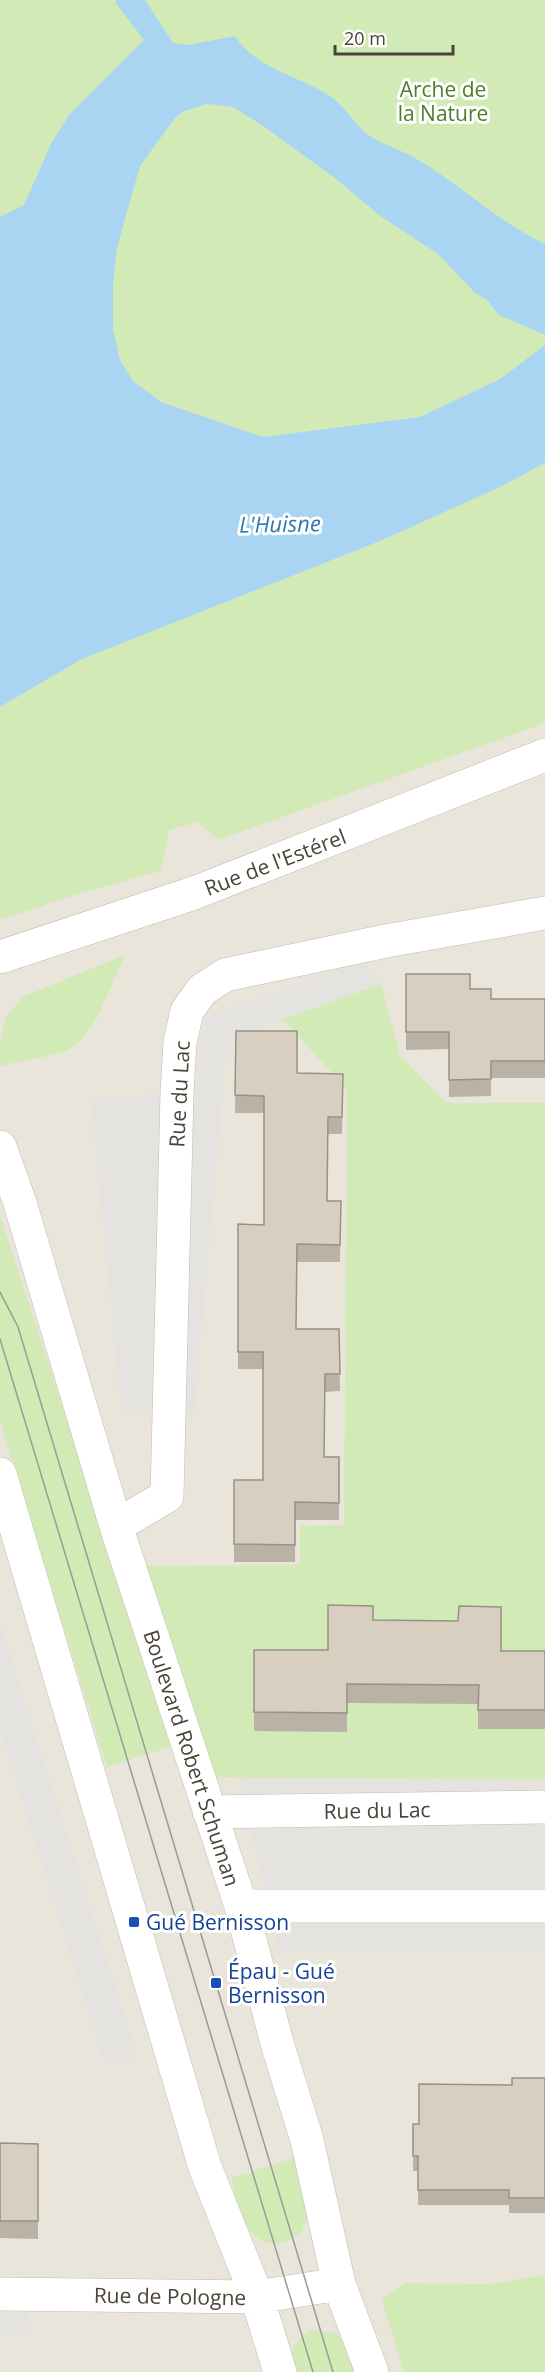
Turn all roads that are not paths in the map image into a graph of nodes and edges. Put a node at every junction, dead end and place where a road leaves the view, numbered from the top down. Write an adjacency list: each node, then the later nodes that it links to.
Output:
1 (545, 755): 3 (street, Rue de l'Estérel)
2 (545, 913): 6 (street, Rue du Lac)
3 (0, 957)
4 (0, 1147): 6 (street, Boulevard Robert Schuman)
5 (0, 1474): 13 (street)
6 (116, 1526): 8 (street, Boulevard Robert Schuman)
7 (545, 1807): 8 (street, Rue du Lac)
8 (209, 1812): 9 (street, Boulevard Robert Schuman)
9 (241, 1906): 10 (street); 11 (street, Boulevard Robert Schuman)
10 (545, 1906)
11 (339, 2284): 13 (street, Rue de Pologne); 15 (street, Boulevard Robert Schuman)
12 (0, 2294): 13 (street, Rue de Pologne)
13 (257, 2297): 14 (street)
14 (280, 2372)
15 (372, 2372)

